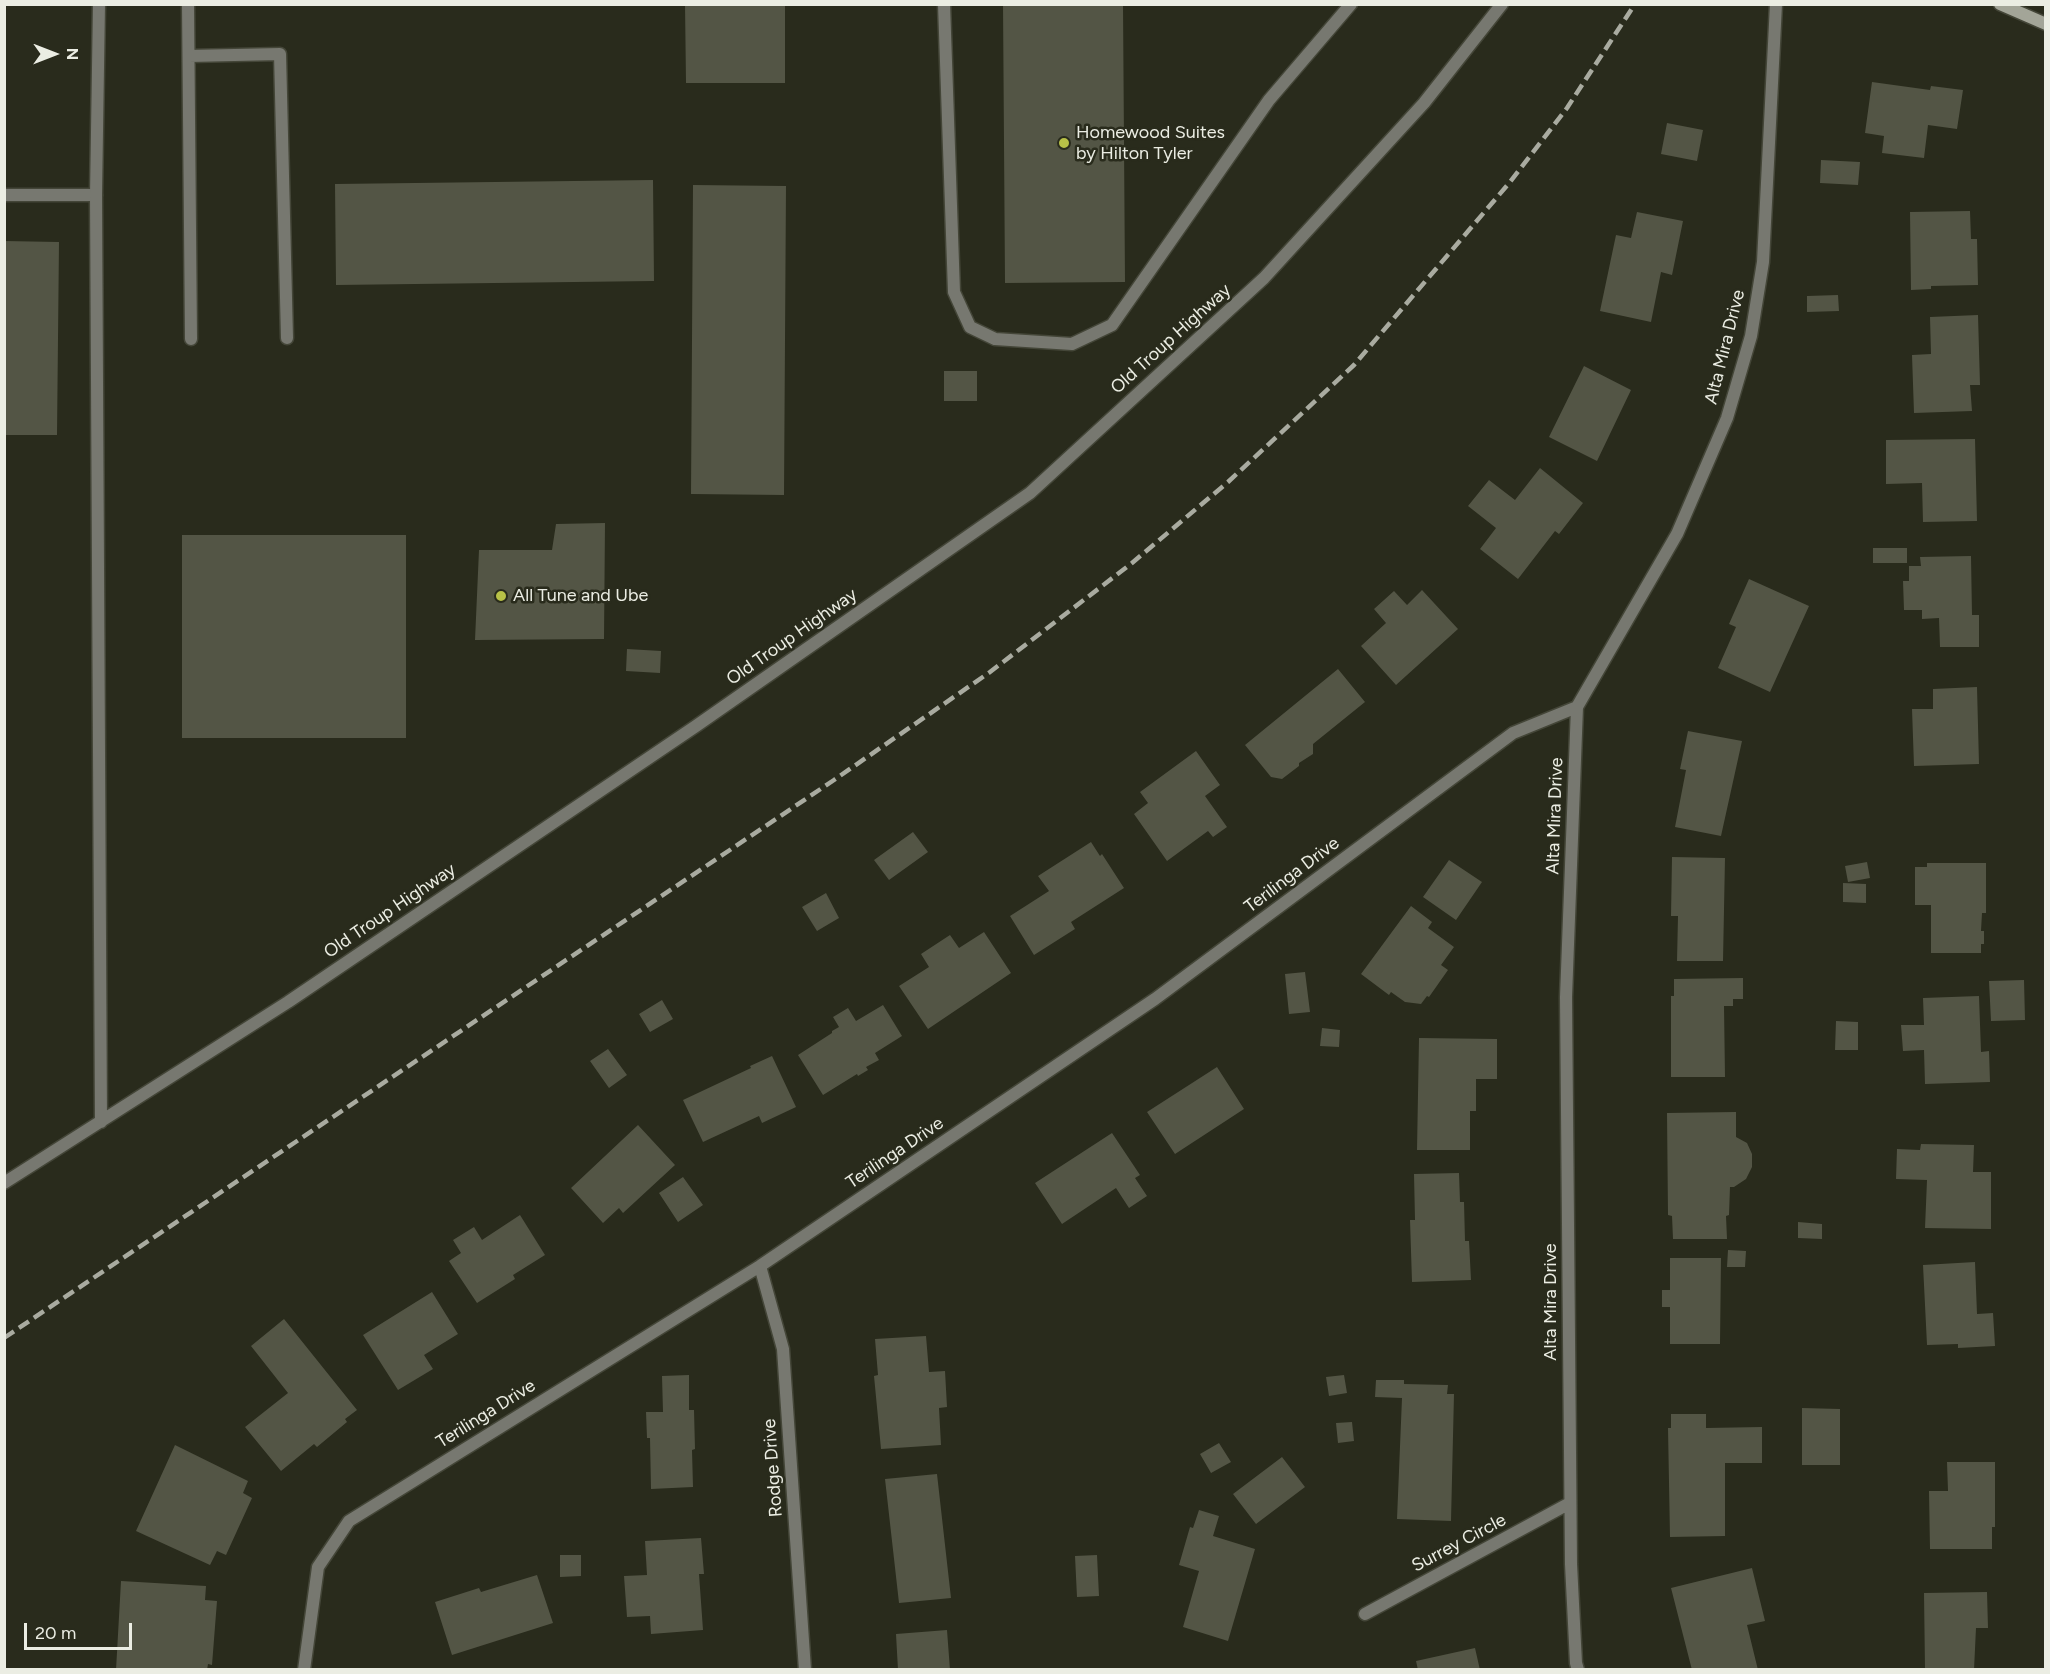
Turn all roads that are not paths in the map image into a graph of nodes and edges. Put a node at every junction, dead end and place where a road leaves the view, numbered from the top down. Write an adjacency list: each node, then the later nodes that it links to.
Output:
1 (99, 4): 11 (street)
2 (188, 4): 9 (street)
3 (944, 4): 4 (street)
4 (1351, 4)
5 (1502, 4): 15 (street, Old Troup Highway)
6 (1776, 4): 14 (street, Alta Mira Drive)
7 (2000, 4): 8 (street)
8 (2046, 24)
9 (189, 56): 12 (street); 13 (street)
10 (4, 195): 11 (street)
11 (96, 195): 15 (street)
12 (287, 338)
13 (191, 339)
14 (1577, 707): 17 (street, Terilinga Drive); 18 (street, Alta Mira Drive)
15 (101, 1122): 16 (street, Old Troup Highway)
16 (4, 1183)
17 (760, 1266): 20 (street, Terilinga Drive); 21 (street, Rodge Drive)
18 (1570, 1503): 19 (street, Surrey Circle); 22 (street, Alta Mira Drive)
19 (1365, 1614)
20 (304, 1670)
21 (805, 1670)
22 (1578, 1670)

